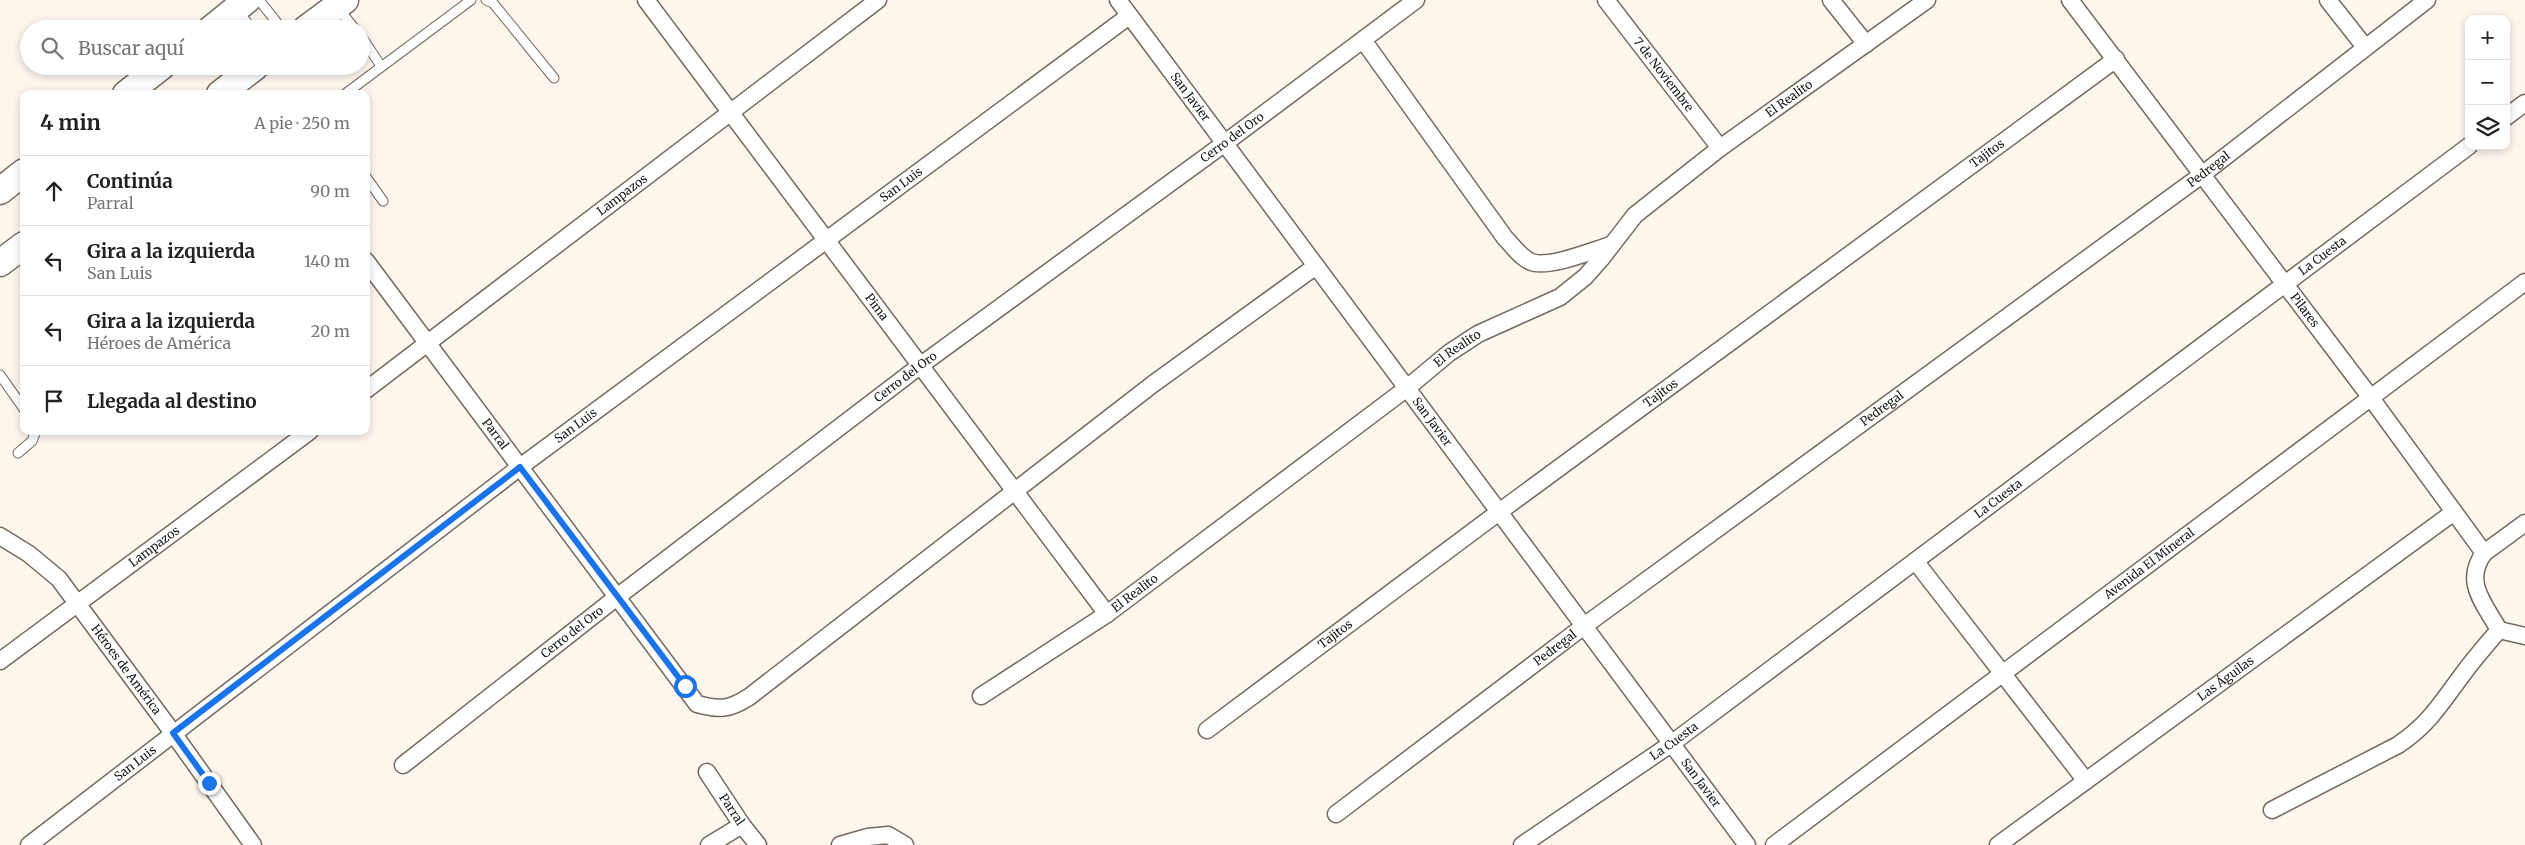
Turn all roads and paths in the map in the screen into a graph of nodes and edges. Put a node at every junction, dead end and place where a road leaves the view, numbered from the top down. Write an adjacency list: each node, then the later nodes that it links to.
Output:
1 (471, 0): 25 (lane)
2 (486, 0): 30 (lane)
3 (646, 0): 35 (street, Pima)
4 (878, 0): 35 (street, Lampazos)
5 (1118, 0): 15 (street, San Javier)
6 (1416, 0): 20 (street, Cerro del Oro)
7 (1606, 0): 38 (street, 7 de Noviembre)
8 (1831, 0): 21 (street)
9 (1927, 0): 21 (street, El Realito)
10 (2070, 0): 24 (street, Pilares)
11 (2328, 0): 22 (street)
12 (2427, 0): 22 (street, Pedregal)
13 (341, 3): 18 (main road); 19 (lane)
14 (244, 8): 16 (main road); 17 (lane)
15 (1130, 16): 37 (street, San Javier); 45 (street, San Luis)
16 (225, 20)
17 (266, 20)
18 (318, 20)
19 (350, 20)
20 (1363, 40): 37 (street, Cerro del Oro); 46 (street)
21 (1866, 44): 38 (street, El Realito)
22 (2365, 47): 40 (street, Pedregal)
23 (370, 50): 25 (lane)
24 (2116, 59): 40 (street, Pilares); 65 (street, Tajitos)
25 (381, 66): 29 (lane)
26 (150, 75): 31 (main road)
27 (247, 75): 32 (main road)
28 (369, 75): 33 (lane)
29 (370, 75)
30 (554, 78)
31 (131, 90)
32 (232, 90)
33 (350, 90)
34 (2525, 103): 36 (street)
35 (731, 114): 45 (street, Pima); 53 (street, Lampazos)
36 (2510, 114)
37 (1225, 143): 50 (street, San Javier); 54 (street, Cerro del Oro)
38 (1720, 148): 46 (street, El Realito)
39 (2465, 149): 52 (street, La Cuesta)
40 (2203, 174): 52 (street, Pilares); 74 (street, Pedregal)
41 (20, 175): 43 (main road)
42 (370, 183): 44 (lane)
43 (0, 191)
44 (383, 201)
45 (825, 241): 54 (street, Pima); 63 (street, San Luis)
46 (1611, 245): 57 (street, El Realito)
47 (20, 248): 48 (main road)
48 (0, 263)
49 (370, 266): 53 (street, Parral)
50 (1316, 266): 57 (street, San Javier); 64 (street)
51 (2525, 282): 58 (street, Avenida El Mineral)
52 (2285, 286): 58 (street, Pilares); 70 (street, La Cuesta)
53 (428, 344): 56 (street, Lampazos); 63 (street, Parral)
54 (921, 365): 64 (street, Pima); 71 (street, Cerro del Oro)
55 (0, 375): 59 (lane)
56 (370, 387)
57 (1407, 388): 65 (street, San Javier); 73 (street, El Realito)
58 (2371, 398): 66 (street, Pilares); 78 (street, Avenida El Mineral)
59 (20, 402)
60 (34, 435): 62 (lane)
61 (305, 435): 72 (street, Lampazos)
62 (18, 453)
63 (520, 467): 71 (street, Parral); 81 (street, San Luis)
64 (1015, 492): 71 (street, Parral); 73 (street, Pima)
65 (1499, 512): 74 (street, San Javier); 80 (street, Tajitos)
66 (2454, 512): 69 (street, Pilares); 85 (street, Las Águilas)
67 (2525, 523): 69 (street)
68 (0, 536): 72 (street, Héroes de América)
69 (2484, 553): 75 (street)
70 (1916, 562): 78 (street); 82 (street, La Cuesta)
71 (617, 597): 83 (street, Cerro del Oro)
72 (78, 602): 77 (street, Lampazos); 81 (street, Héroes de América)
73 (1107, 614): 79 (street, El Realito)
74 (1584, 626): 82 (street, San Javier); 87 (street, Pedregal)
75 (2499, 630): 76 (street); 86 (street)
76 (2525, 636)
77 (0, 661)
78 (2000, 674): 85 (street); 97 (street, Avenida El Mineral)
79 (981, 696)
80 (1207, 730)
81 (173, 733): 89 (street, San Luis); 90 (street, Héroes de América)
82 (1671, 744): 95 (street, La Cuesta); 96 (street, San Javier)
83 (403, 764)
84 (707, 772): 88 (street, Parral)
85 (2086, 781): 98 (street, Las Águilas)
86 (2272, 810)
87 (1336, 814)
88 (742, 826): 91 (street); 92 (street, Parral)
89 (29, 845)
90 (253, 845)
91 (709, 845)
92 (758, 845)
93 (840, 845): 94 (street)
94 (905, 845)
95 (1522, 845)
96 (1747, 845)
97 (1774, 845)
98 (1998, 845)

